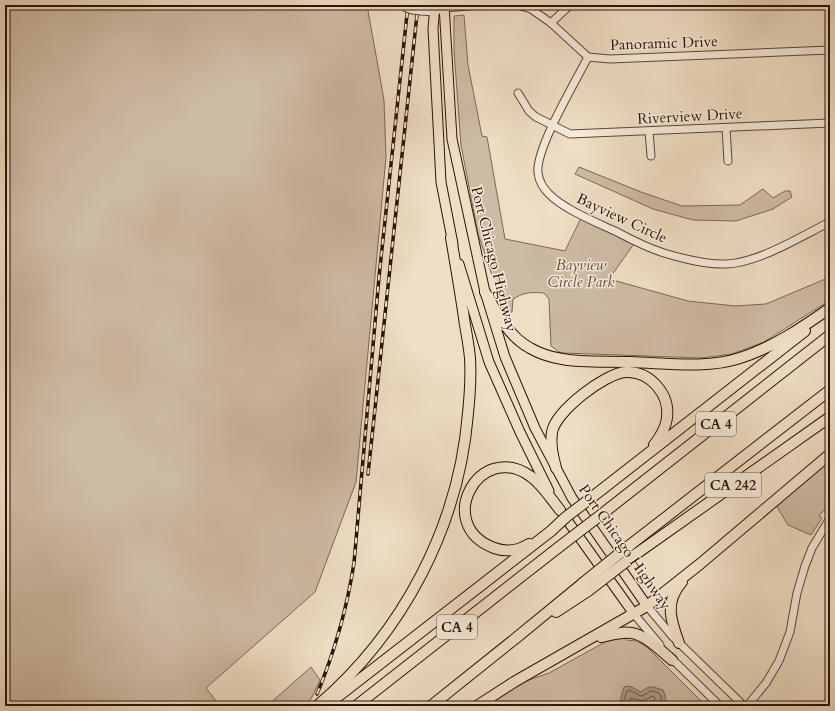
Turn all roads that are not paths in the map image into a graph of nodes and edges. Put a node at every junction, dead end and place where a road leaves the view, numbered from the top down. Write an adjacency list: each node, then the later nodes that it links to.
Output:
1 (481, 5): 5 (street)
2 (517, 5): 6 (street, Panoramic Drive)
3 (570, 5): 6 (street)
4 (403, 6): 5 (street, bridge)
5 (439, 7): 17 (main road, Port Chicago Highway); 18 (main road, Port Chicago Highway)
6 (551, 23): 8 (street, Panoramic Drive)
7 (830, 50): 8 (street, Panoramic Drive)
8 (588, 57): 11 (street, Bayview Circle)
9 (518, 94): 11 (street, Riverview Drive)
10 (830, 123): 12 (street, Riverview Drive)
11 (553, 125): 13 (street, Riverview Drive); 16 (street, Bayview Circle)
12 (726, 128): 13 (street, Riverview Drive); 15 (street)
13 (649, 131): 14 (street)
14 (651, 156)
15 (728, 161)
16 (830, 222)
17 (451, 238): 29 (main road, Port Chicago Highway); 39 (highway)
18 (485, 292): 19 (highway); 27 (main road, Port Chicago Highway)
19 (830, 308)
20 (830, 311): 26 (highway)
21 (830, 335): 41 (highway, CA 4, bridge)
22 (830, 390): 32 (highway, CA 4)
23 (830, 417): 32 (highway, CA 242)
24 (830, 454): 28 (highway)
25 (830, 459): 28 (highway)
26 (634, 464): 27 (highway); 29 (highway, bridge)
27 (556, 468): 34 (main road, Port Chicago Highway)
28 (785, 493): 33 (highway)
29 (563, 514): 31 (highway, bridge); 31 (highway); 35 (main road, Port Chicago Highway)
30 (830, 518): 45 (street)
31 (550, 530): 40 (highway)
32 (633, 550): 42 (highway, CA 242, bridge)
33 (700, 564): 34 (highway); 37 (highway)
34 (647, 606): 35 (highway); 37 (street, Port Chicago Highway)
35 (634, 614): 36 (highway); 38 (street, Port Chicago Highway)
36 (592, 639): 38 (highway); 43 (highway)
37 (679, 643): 45 (street, Port Chicago Highway)
38 (672, 660): 44 (street, Port Chicago Highway)
39 (316, 706)
40 (326, 706)
41 (356, 706)
42 (431, 706)
43 (477, 706)
44 (720, 706)
45 (746, 706)

